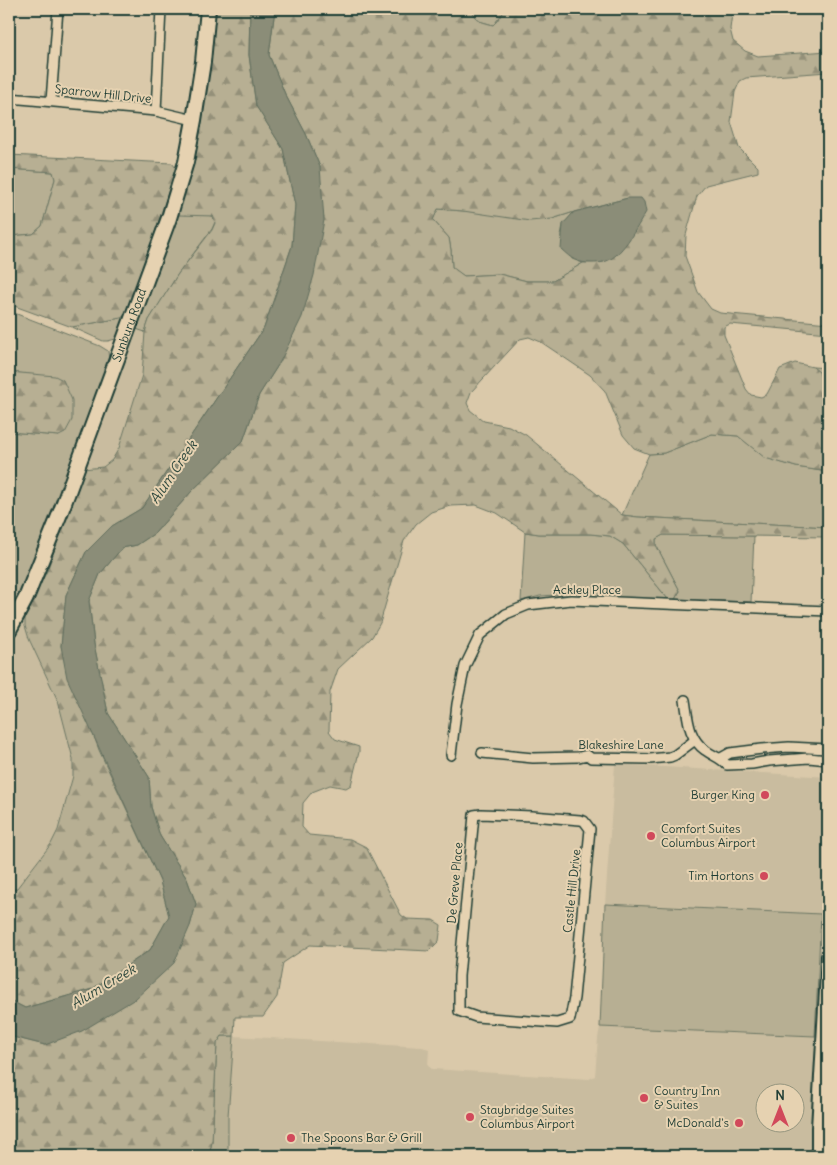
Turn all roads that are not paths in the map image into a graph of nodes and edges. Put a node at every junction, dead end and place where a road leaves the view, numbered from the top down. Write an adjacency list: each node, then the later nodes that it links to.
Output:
1 (58, 9): 5 (street)
2 (161, 9): 6 (street)
3 (208, 9): 7 (main road, Sunbury Road)
4 (9, 98): 5 (street, Sparrow Hill Drive)
5 (51, 101): 6 (street, Sparrow Hill Drive)
6 (156, 111): 7 (street, Sparrow Hill Drive)
7 (194, 120): 9 (main road, Sunbury Road)
8 (828, 611): 14 (street, Ackley Place)
9 (9, 630)
10 (685, 700): 11 (street)
11 (695, 740): 13 (street, Blakeshire Lane); 15 (street)
12 (828, 749): 15 (street)
13 (482, 753)
14 (451, 756)
15 (721, 758): 16 (street)
16 (828, 760)
17 (532, 816): 20 (street, Castle Hill Drive); 20 (street, De Greve Place)
18 (828, 956): 19 (main road)
19 (827, 1001): 21 (main road)
20 (570, 1019)
21 (818, 1156)

